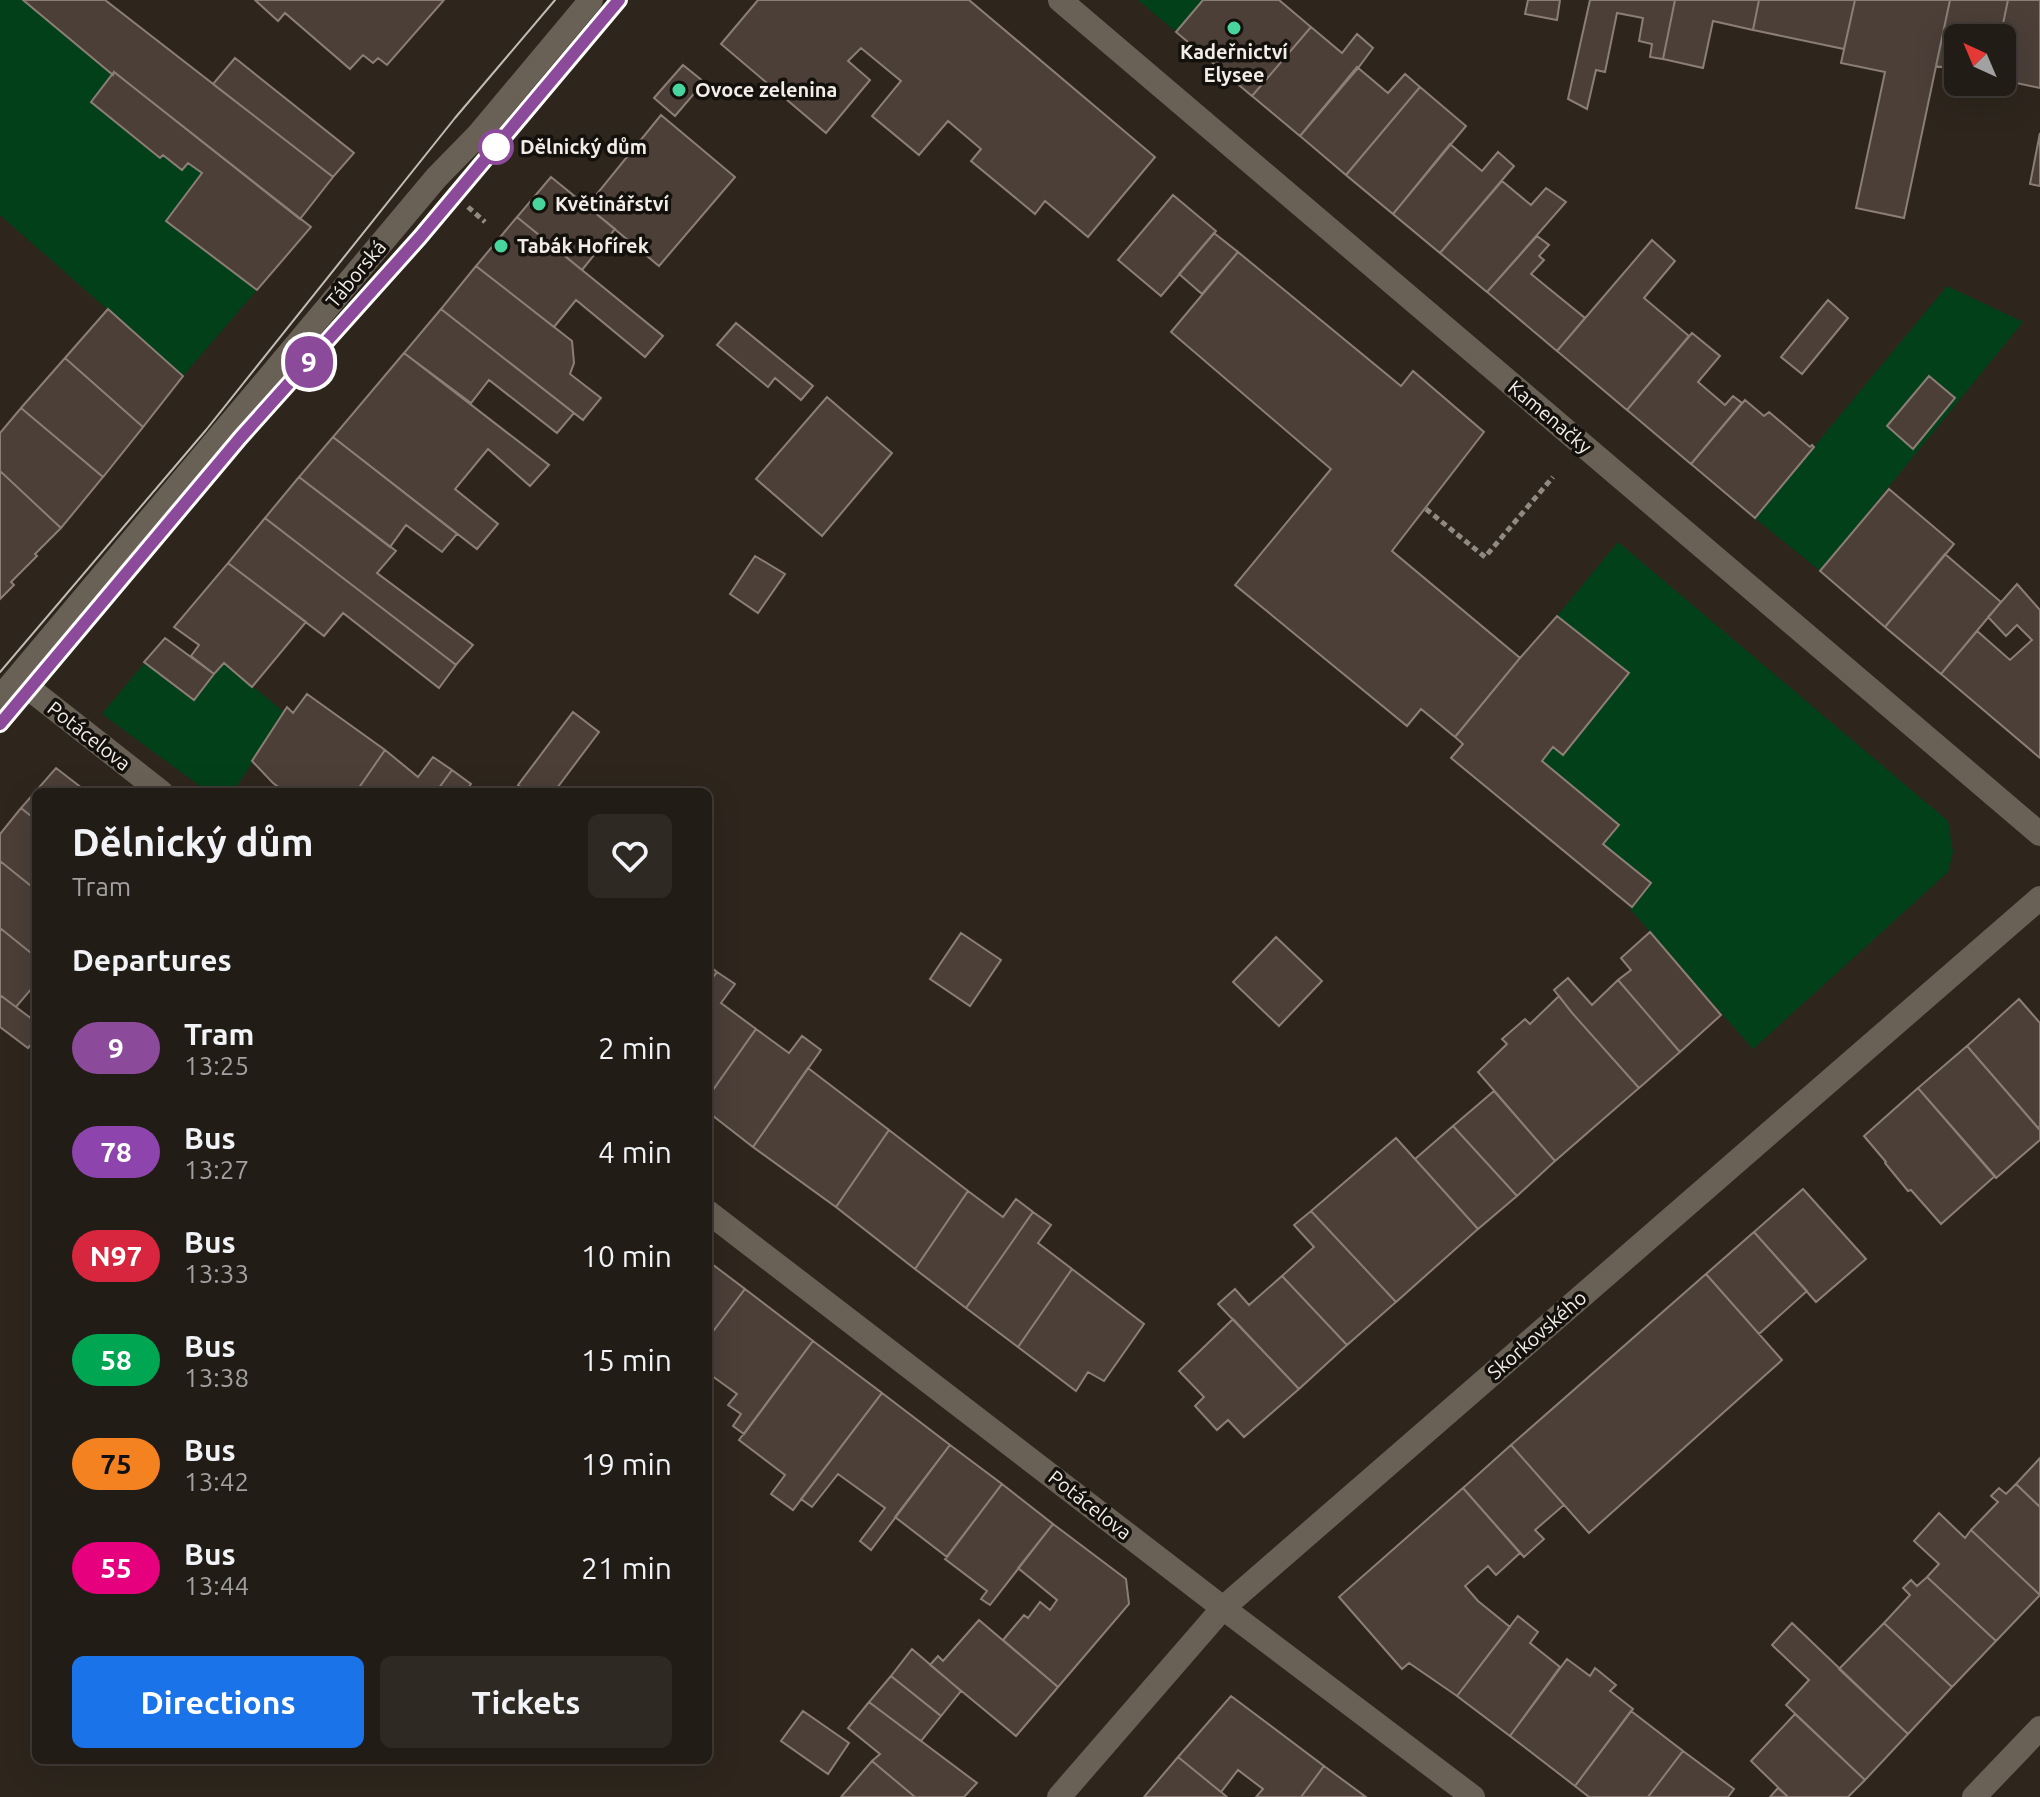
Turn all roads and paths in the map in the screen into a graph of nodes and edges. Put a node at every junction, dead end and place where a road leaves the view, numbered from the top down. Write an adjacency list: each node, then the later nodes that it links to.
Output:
1 (591, 0): 5 (street, Táborská)
2 (1060, 0): 8 (street, Kamenačky)
3 (1546, 484): 4 (path)
4 (1426, 509)
5 (17, 679): 6 (street, Táborská); 7 (street, Potácelova)
6 (0, 698)
7 (156, 788)
8 (2040, 834)
9 (2040, 898): 11 (street, Skorkovského)
10 (712, 1215): 11 (street, Potácelova)
11 (1223, 1608): 13 (street, Skorkovského); 14 (street, Potácelova)
12 (2040, 1728): 15 (street)
13 (1059, 1797)
14 (1473, 1797)
15 (1974, 1797)

